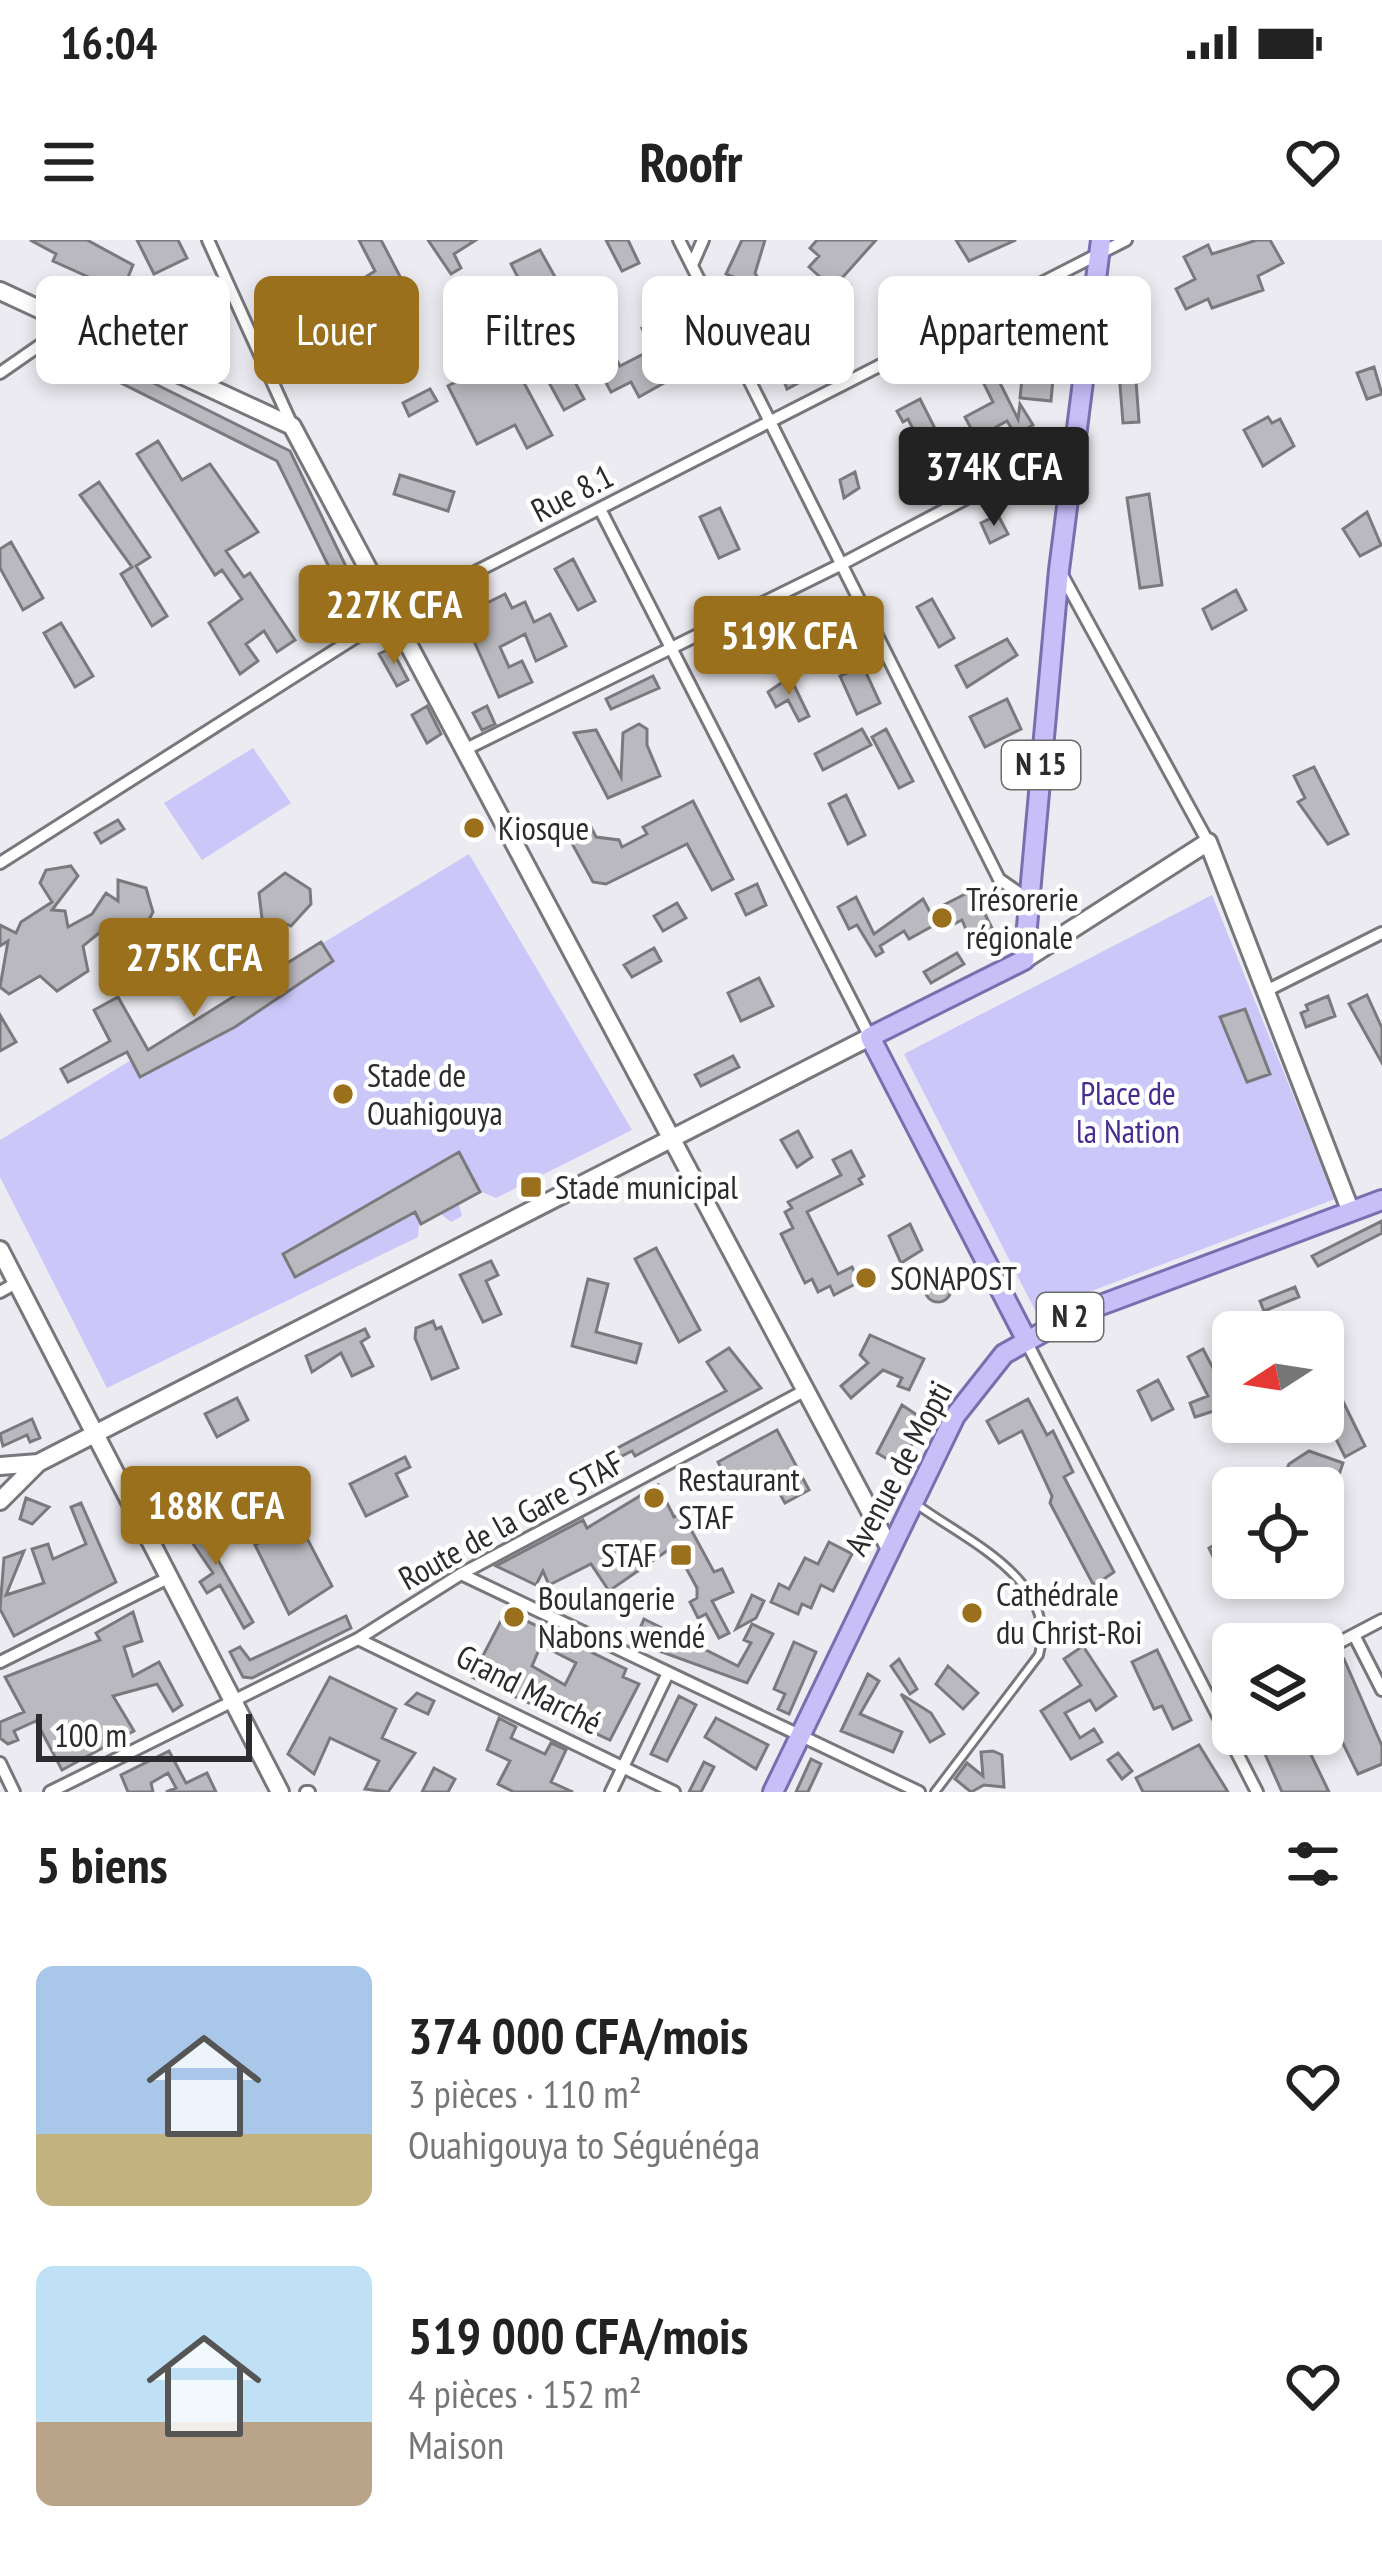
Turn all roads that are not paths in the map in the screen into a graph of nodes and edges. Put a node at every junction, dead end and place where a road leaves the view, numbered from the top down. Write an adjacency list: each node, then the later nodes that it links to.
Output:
1 (208, 240): 13 (street)
2 (680, 240): 6 (street)
3 (703, 240): 6 (street)
4 (1126, 240): 5 (street, Rue 8.1)
5 (1100, 247): 12 (street, Rue 8.1); 14 (main road, N 15)
6 (692, 265): 12 (street)
7 (0, 291): 8 (main road)
8 (36, 309)
9 (36, 348): 10 (street)
10 (0, 374)
11 (199, 384): 13 (main road)
12 (768, 423): 15 (street, Rue 8.1); 16 (street)
13 (292, 426): 18 (main road)
14 (1075, 441): 16 (street); 17 (main road, N 15)
15 (600, 509): 18 (street, Rue 8.1); 19 (street)
16 (840, 565): 19 (street); 23 (street)
17 (1059, 570): 21 (street); 23 (main road, N 15)
18 (389, 616): 20 (main road); 22 (street, Rue 8.1)
19 (672, 649): 20 (street); 27 (street)
20 (462, 751): 28 (main road)
21 (1208, 842): 25 (main road); 26 (main road)
22 (0, 863)
23 (1029, 900): 25 (main road, N 15)
24 (1382, 933): 26 (street)
25 (1024, 960): 27 (main road)
26 (1266, 991): 30 (main road)
27 (870, 1037): 28 (main road); 34 (main road)
28 (669, 1139): 35 (main road); 36 (main road)
29 (1382, 1200): 30 (main road, Avenue de Mopti / N 2)
30 (1351, 1212): 34 (main road, Avenue de Mopti / N 2)
31 (0, 1250): 32 (main road)
32 (18, 1282): 33 (street); 36 (main road)
33 (0, 1292)
34 (1026, 1340): 40 (main road, Avenue de Mopti / N 2); 52 (street)
35 (804, 1391): 41 (main road); 42 (street, Route de la Gare STAF)
36 (95, 1434): 37 (main road); 43 (main road)
37 (38, 1463): 38 (main road); 39 (main road)
38 (0, 1466)
39 (0, 1501)
40 (914, 1502): 41 (main road, Avenue de Mopti / N 2); 64 (lane)
41 (888, 1545): 53 (main road, Avenue de Mopti / N 2)
42 (461, 1574): 46 (street, Route de la Gare STAF); 49 (street)
43 (168, 1578): 48 (street); 51 (main road)
44 (1382, 1620): 45 (street)
45 (1354, 1635): 47 (street); 50 (street)
46 (358, 1639): 51 (street, Route de la Gare STAF); 56 (street, Grand Marché)
47 (1344, 1640)
48 (0, 1662)
49 (668, 1673): 53 (street); 56 (street)
50 (1382, 1690)
51 (230, 1699): 58 (street, Route de la Gare STAF); 59 (main road)
52 (1212, 1704)
53 (800, 1736): 62 (main road, Avenue de Mopti / N 2); 63 (street)
54 (1238, 1755): 65 (street)
55 (0, 1763): 57 (street)
56 (623, 1767): 60 (street); 61 (street, Grand Marché)
57 (14, 1792)
58 (50, 1792)
59 (280, 1792)
60 (611, 1792)
61 (674, 1792)
62 (773, 1792)
63 (919, 1792)
64 (935, 1792)
65 (1257, 1792)

